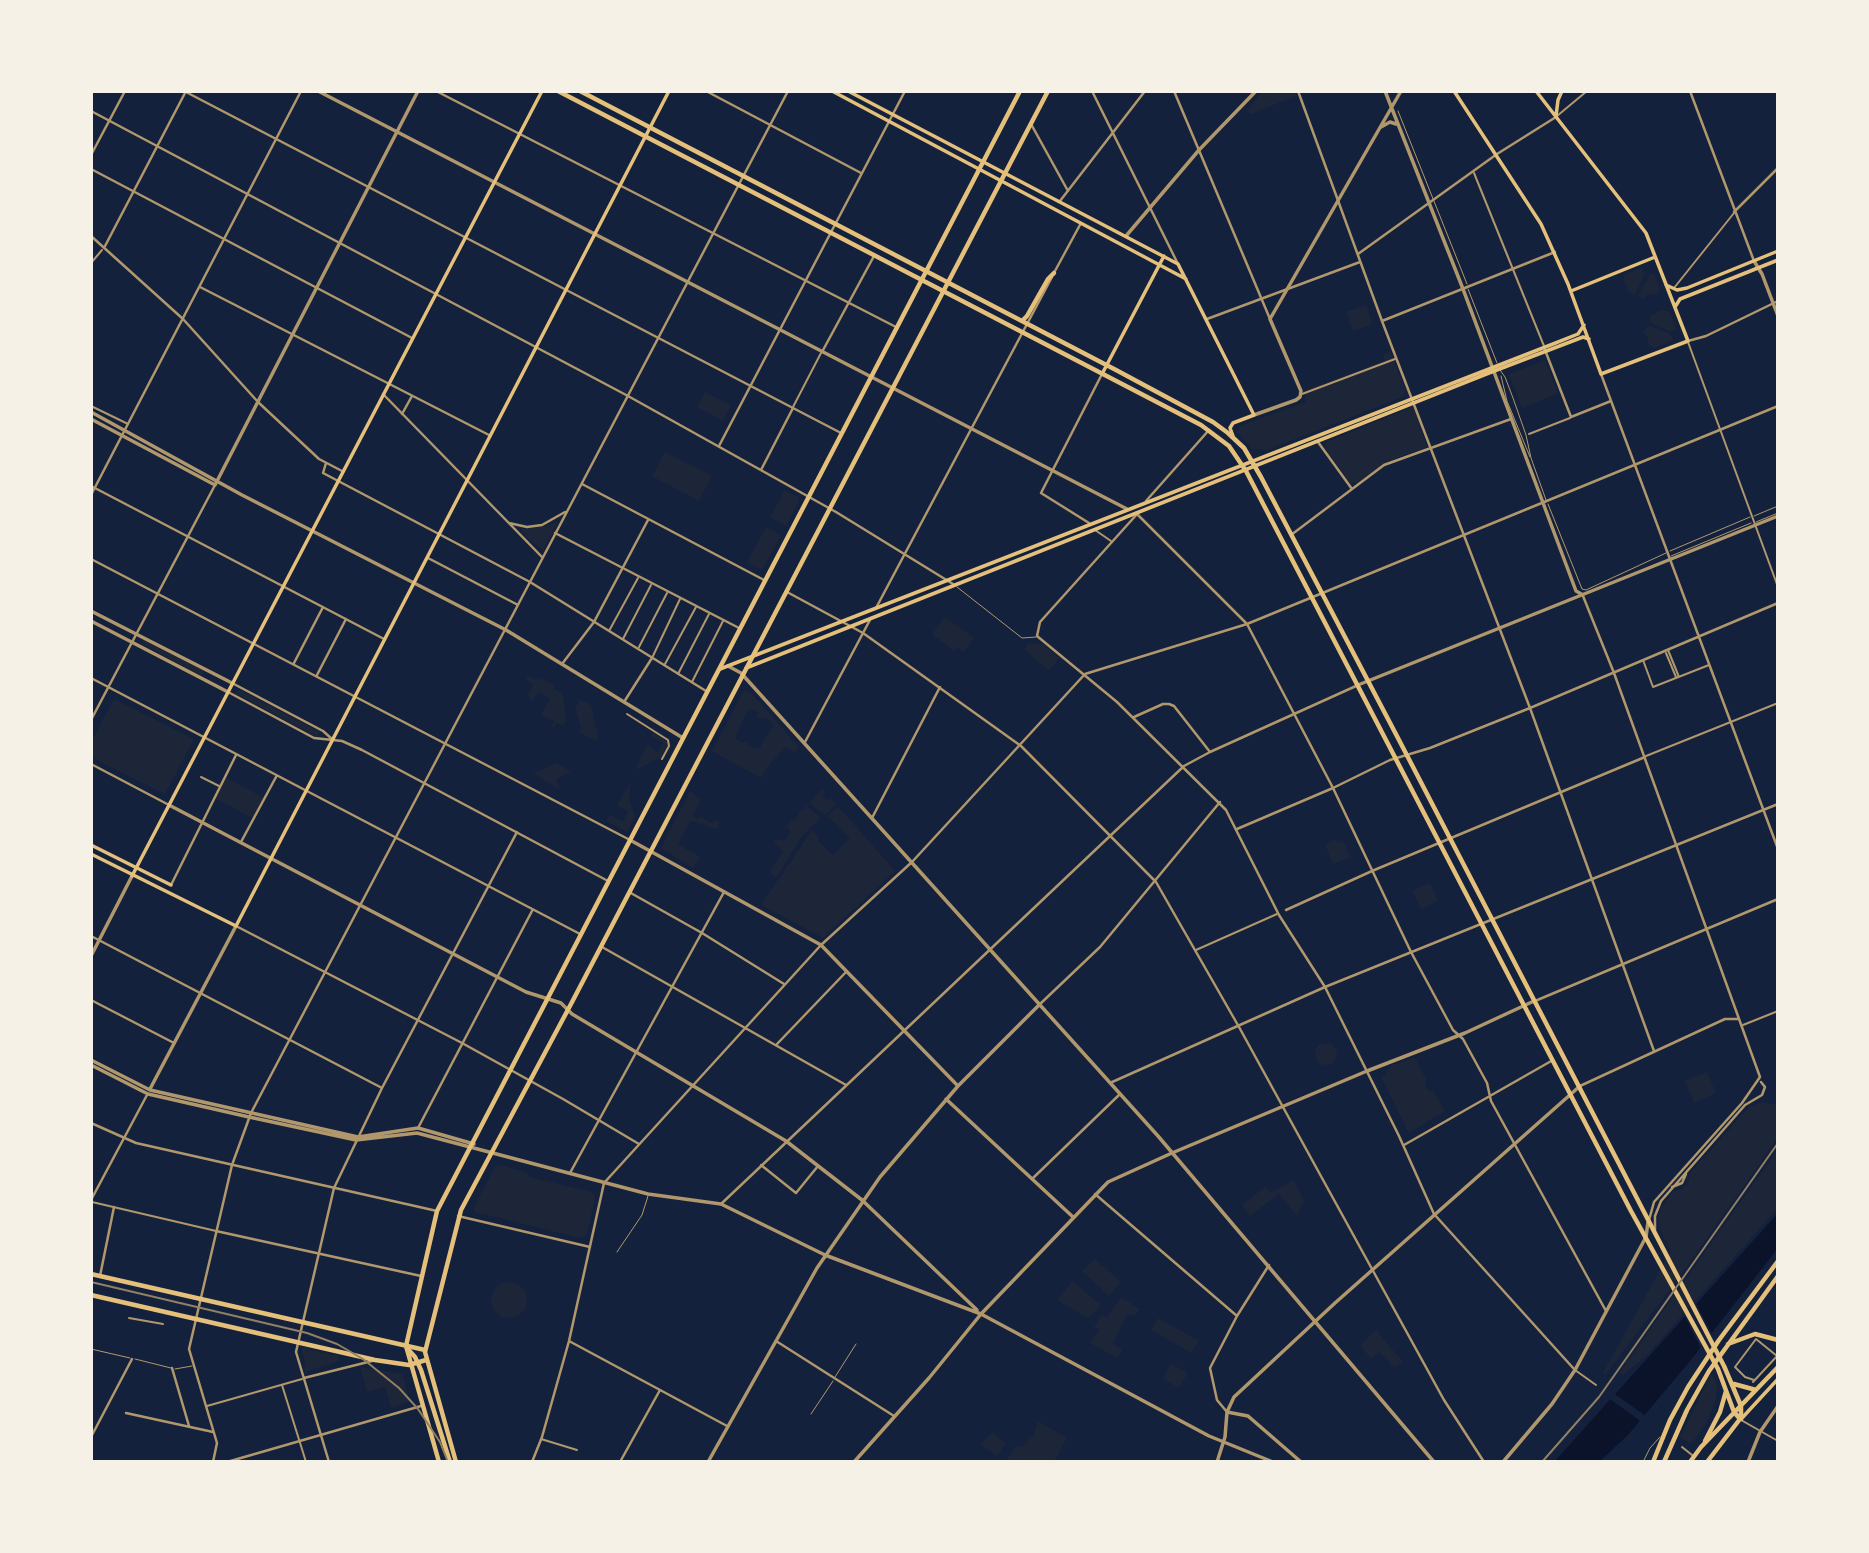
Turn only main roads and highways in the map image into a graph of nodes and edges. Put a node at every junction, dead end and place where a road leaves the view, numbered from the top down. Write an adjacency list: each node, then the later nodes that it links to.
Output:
1 (542, 91): 56 (main road)
2 (558, 91): 14 (main road)
3 (580, 91): 13 (main road)
4 (669, 91): 13 (main road)
5 (832, 91): 16 (main road)
6 (848, 91): 15 (main road)
7 (1020, 91): 15 (main road)
8 (1048, 91): 17 (main road)
9 (1454, 91): 35 (main road)
10 (1536, 91): 12 (main road)
11 (1562, 91): 12 (main road)
12 (1556, 117): 25 (main road)
13 (650, 128): 14 (main road); 28 (main road)
14 (645, 137): 31 (main road); 57 (main road)
15 (985, 162): 16 (main road); 17 (main road)
16 (981, 169): 18 (main road); 28 (main road)
17 (1004, 171): 18 (main road); 19 (main road)
18 (1000, 179): 20 (main road); 32 (main road)
19 (1048, 195): 20 (main road); 21 (main road)
20 (1044, 202): 22 (main road)
21 (1107, 226): 22 (main road); 24 (main road)
22 (1102, 234): 27 (main road)
23 (1778, 251): 33 (main road)
24 (1164, 257): 27 (main road); 30 (main road)
25 (1655, 257): 33 (main road); 35 (main road)
26 (1778, 260): 36 (main road)
27 (1160, 265): 30 (main road); 41 (main road)
28 (928, 273): 31 (main road); 32 (main road)
29 (1054, 273): 37 (main road)
30 (1187, 279): 44 (main road)
31 (923, 281): 34 (main road); 53 (main road)
32 (946, 282): 34 (main road); 37 (main road)
33 (1665, 284): 36 (main road)
34 (942, 291): 43 (main road); 51 (main road)
35 (1571, 291): 38 (main road)
36 (1676, 313): 39 (main road)
37 (1024, 323): 41 (main road)
38 (1584, 325): 39 (main road); 40 (main road)
39 (1589, 339): 40 (main road)
40 (1545, 349): 42 (main road)
41 (1107, 365): 43 (main road); 44 (main road)
42 (1493, 369): 45 (main road); 47 (main road)
43 (1102, 374): 46 (main road)
44 (1234, 438): 45 (main road)
45 (1252, 461): 46 (main road); 47 (main road)
46 (1242, 464): 48 (main road); 49 (main road)
47 (1256, 467): 48 (main road); 72 (main road)
48 (1246, 471): 50 (main road); 73 (main road)
49 (785, 643): 50 (main road); 51 (main road)
50 (789, 651): 52 (main road)
51 (751, 656): 52 (main road); 53 (main road)
52 (747, 668): 66 (main road)
53 (718, 670): 65 (main road)
54 (91, 845): 56 (main road)
55 (91, 854): 57 (main road)
56 (136, 869): 57 (main road); 58 (main road)
57 (132, 876)
58 (171, 885)
59 (1778, 1261): 82 (main road)
60 (91, 1274): 65 (main road)
61 (1778, 1276): 64 (main road)
62 (91, 1295): 69 (main road)
63 (1778, 1340): 64 (main road)
64 (1727, 1345): 83 (main road)
65 (406, 1346): 66 (main road); 68 (main road); 69 (main road)
66 (425, 1350): 67 (main road)
67 (426, 1360): 68 (main road); 81 (main road)
68 (418, 1363): 69 (main road); 80 (main road)
69 (409, 1365): 79 (main road)
70 (1778, 1367): 74 (main road)
71 (1778, 1379): 77 (main road)
72 (1732, 1383): 74 (main road); 75 (main road)
73 (1726, 1390): 76 (main road); 78 (main road)
74 (1756, 1390): 75 (main road)
75 (1741, 1406): 76 (main road); 77 (main road)
76 (1734, 1412): 77 (main road); 78 (main road)
77 (1740, 1419): 85 (main road)
78 (1701, 1447): 84 (main road)
79 (439, 1462)
80 (450, 1462)
81 (456, 1462)
82 (1653, 1462)
83 (1665, 1462)
84 (1690, 1462)
85 (1707, 1462)

